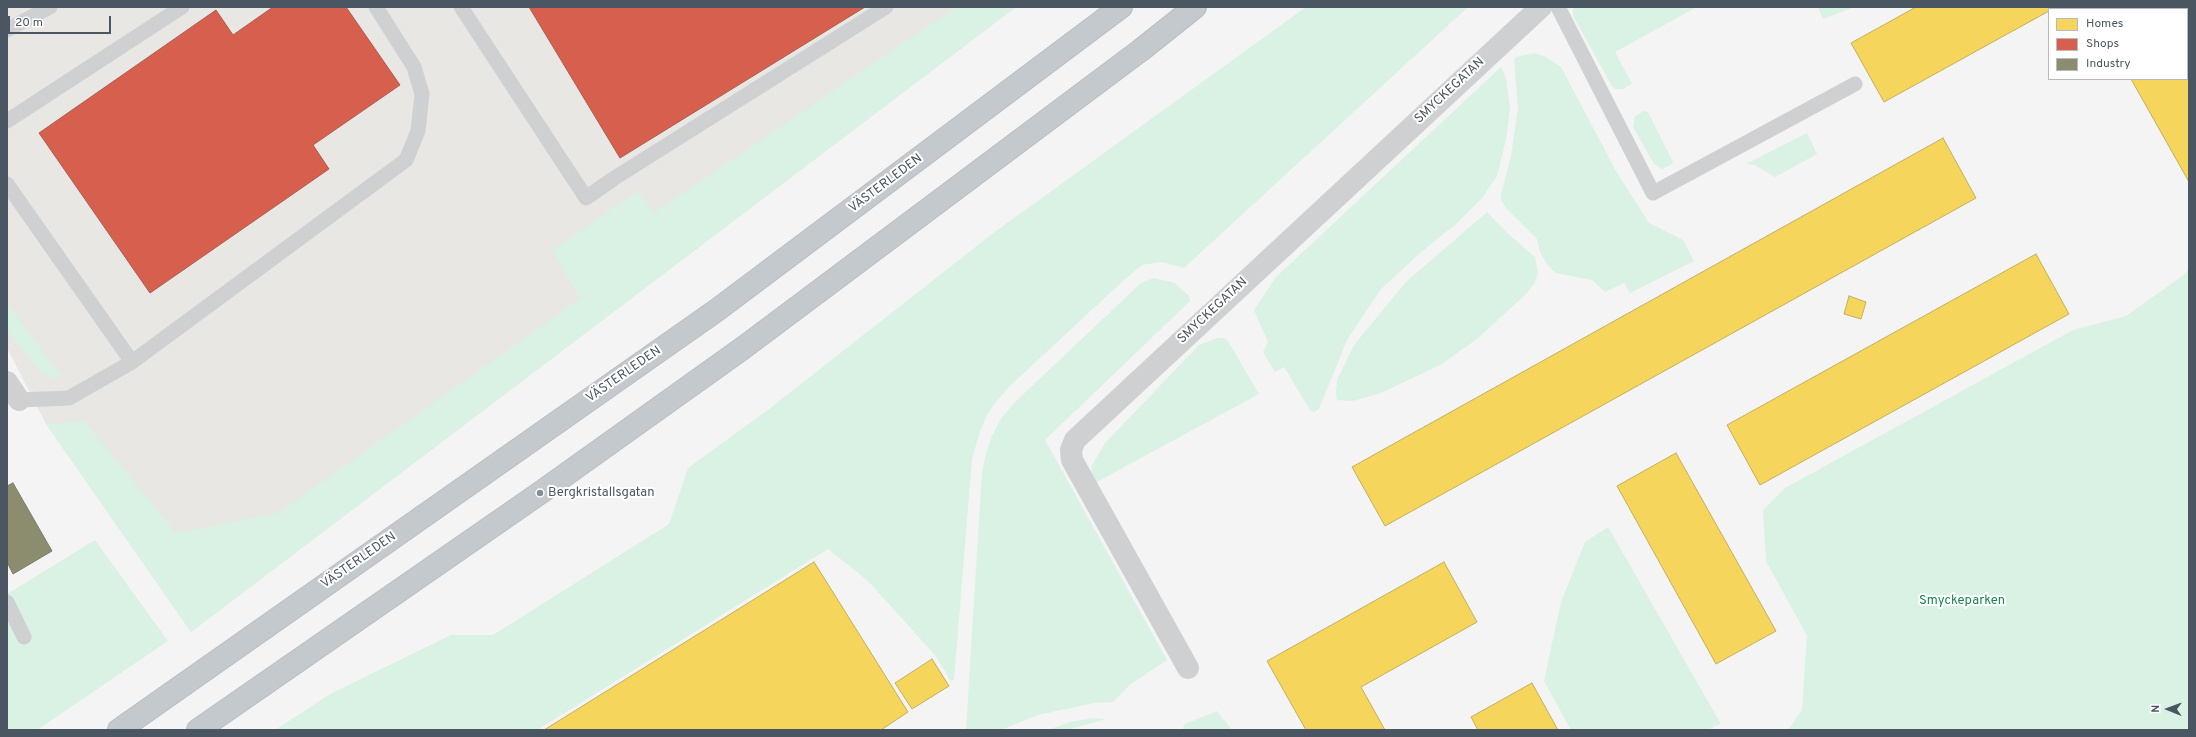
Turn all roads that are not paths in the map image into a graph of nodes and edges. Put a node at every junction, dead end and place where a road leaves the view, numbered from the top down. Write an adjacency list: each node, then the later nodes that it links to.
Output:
1 (50, 7): 10 (lane)
2 (182, 7): 12 (lane)
3 (376, 7): 14 (lane)
4 (461, 7): 5 (lane)
5 (886, 7)
6 (1121, 7): 19 (highway, VÄSTERLEDEN)
7 (1195, 7): 20 (highway)
8 (1541, 7): 18 (street, SMYCKEGATAN)
9 (1558, 7): 11 (lane)
10 (7, 30)
11 (1855, 84)
12 (7, 121)
13 (7, 184): 14 (lane)
14 (132, 362): 15 (lane)
15 (13, 391)
16 (7, 602): 17 (lane)
17 (24, 638)
18 (1188, 668)
19 (119, 730)
20 (198, 730)

